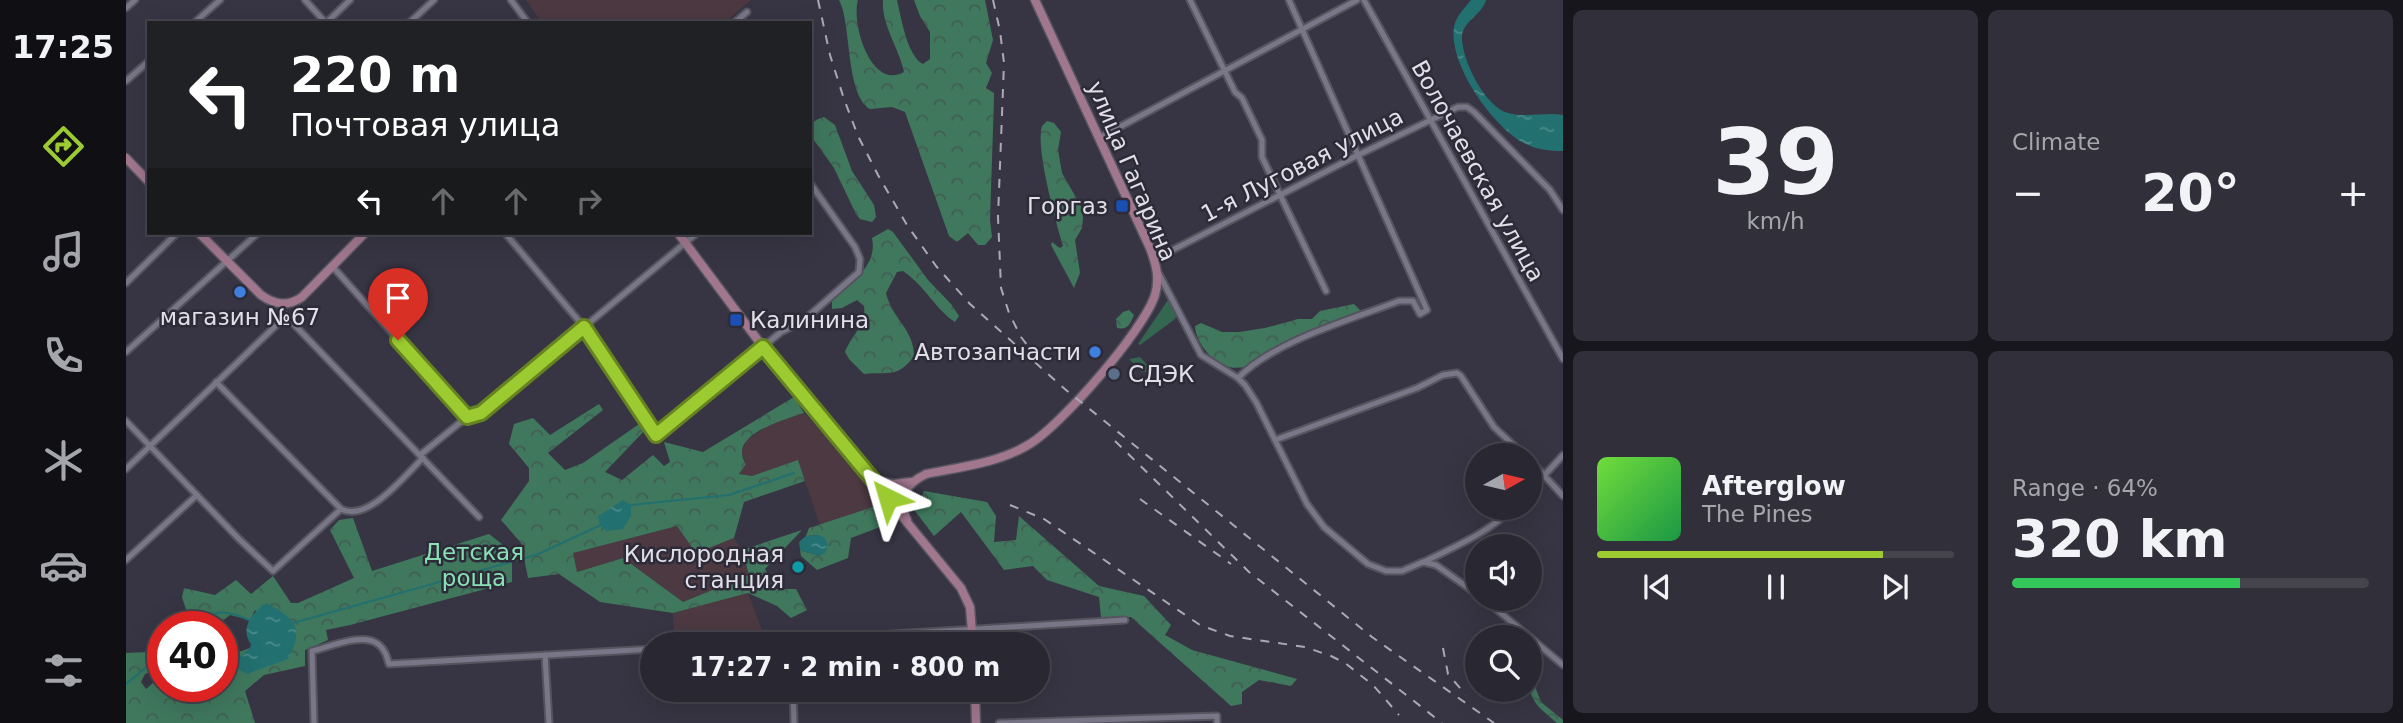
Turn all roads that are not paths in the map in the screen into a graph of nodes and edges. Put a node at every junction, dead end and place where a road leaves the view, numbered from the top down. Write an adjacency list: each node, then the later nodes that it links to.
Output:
1 (135, 0): 12 (street)
2 (220, 0): 15 (street)
3 (305, 0): 14 (street)
4 (350, 0): 18 (street)
5 (434, 0): 19 (street)
6 (510, 0): 20 (street)
7 (1035, 0): 27 (main road, улица Гагарина)
8 (1190, 0): 24 (street)
9 (1289, 0): 22 (street)
10 (1357, 0): 22 (street)
11 (1364, 0): 26 (street, Волочаевская улица)
12 (126, 8)
13 (747, 12): 21 (street)
14 (321, 17): 16 (street); 17 (street)
15 (196, 21)
16 (317, 21)
17 (324, 21)
18 (328, 21)
19 (411, 21)
20 (526, 21)
21 (736, 21)
22 (1302, 29): 24 (street); 28 (street)
23 (147, 63): 25 (street)
24 (1225, 72): 27 (street); 32 (street)
25 (126, 80)
26 (1429, 121): 28 (street, 1-я Луговая улица); 33 (street, 1-я Луговая улица); 53 (street, Волочаевская улица)
27 (1099, 138): 42 (main road, улица Гагарина)
28 (1358, 155): 32 (street, 1-я Луговая улица); 54 (street)
29 (126, 158): 30 (main road)
30 (147, 178)
31 (812, 186): 51 (street)
32 (1281, 195): 42 (street, 1-я Луговая улица); 47 (street)
33 (1563, 210)
34 (175, 235): 46 (street)
35 (200, 235): 43 (main road)
36 (256, 235): 43 (street)
37 (363, 235): 44 (main road)
38 (507, 235): 50 (street)
39 (679, 235): 41 (main road)
40 (695, 235): 41 (street)
41 (685, 243): 50 (street); 51 (main road)
42 (1154, 259): 45 (main road, улица Гагарина)
43 (226, 260): 48 (main road); 52 (street)
44 (333, 267): 48 (main road); 56 (street)
45 (1157, 270): 54 (street); 68 (main road, улица Гагарина)
46 (126, 283)
47 (1326, 291)
48 (284, 304): 49 (street)
49 (286, 316): 55 (street); 62 (street)
50 (584, 327): 51 (street); 56 (street)
51 (763, 347): 67 (main road)
52 (126, 352)
53 (1563, 359)
54 (1238, 378): 58 (street)
55 (216, 382): 60 (street); 71 (street)
56 (467, 417): 62 (street)
57 (126, 421): 60 (street)
58 (1275, 440): 59 (street); 76 (street)
59 (1512, 443)
60 (150, 446): 63 (street); 69 (street)
61 (1563, 455): 65 (street)
62 (421, 456): 71 (street); 72 (street)
63 (126, 469)
64 (1542, 472): 65 (street)
65 (1545, 475): 66 (street); 70 (street)
66 (1542, 478)
67 (874, 480): 68 (main road); 73 (main road)
68 (911, 482): 73 (main road)
69 (197, 495): 71 (street); 75 (street)
70 (1563, 496)
71 (341, 509)
72 (480, 517)
73 (907, 520): 80 (main road)
74 (1497, 520): 76 (street)
75 (126, 559)
76 (1423, 562): 77 (street)
77 (1465, 586)
78 (1499, 611): 85 (street)
79 (1125, 620): 80 (street)
80 (973, 628): 81 (street); 82 (main road)
81 (921, 632)
82 (973, 632)
83 (640, 650): 84 (street)
84 (545, 655): 89 (street); 90 (street)
85 (1563, 665)
86 (793, 702): 91 (street)
87 (975, 702): 92 (main road)
88 (1217, 719): 93 (street)
89 (314, 723)
90 (549, 723)
91 (794, 723)
92 (976, 723)
93 (999, 723)

